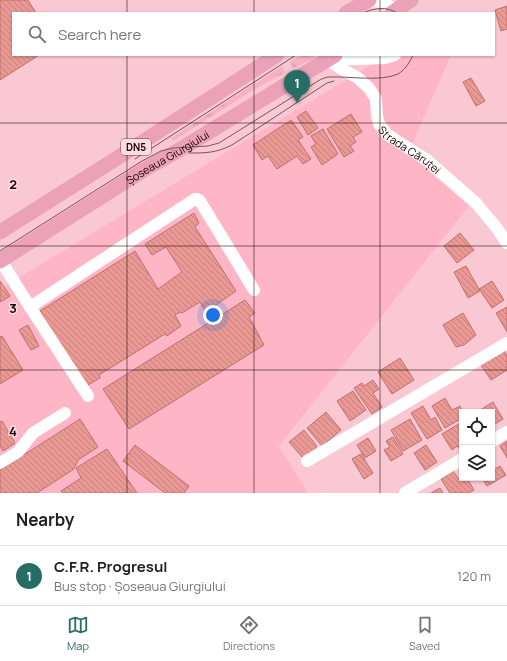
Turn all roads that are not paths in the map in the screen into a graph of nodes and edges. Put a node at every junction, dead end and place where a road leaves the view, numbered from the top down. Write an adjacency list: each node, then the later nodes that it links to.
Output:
1 (411, 0): 3 (main road)
2 (358, 6): 3 (street)
3 (394, 12)
4 (275, 56): 7 (main road, DN5)
5 (392, 56): 6 (street)
6 (329, 57): 8 (main road, Șoseaua Giurgiului / DN5); 10 (street, Strada Căruței)
7 (133, 148): 8 (main road); 9 (main road, DN5)
8 (147, 168): 11 (main road, Șoseaua Giurgiului / DN5)
9 (0, 232)
10 (507, 242)
11 (0, 261): 13 (street)
12 (254, 290): 13 (street)
13 (30, 307): 15 (street)
14 (507, 343): 19 (street)
15 (88, 396)
16 (65, 413): 21 (street)
17 (507, 432): 18 (street)
18 (495, 439)
19 (308, 461)
20 (459, 461): 22 (street)
21 (0, 463)
22 (405, 493)

